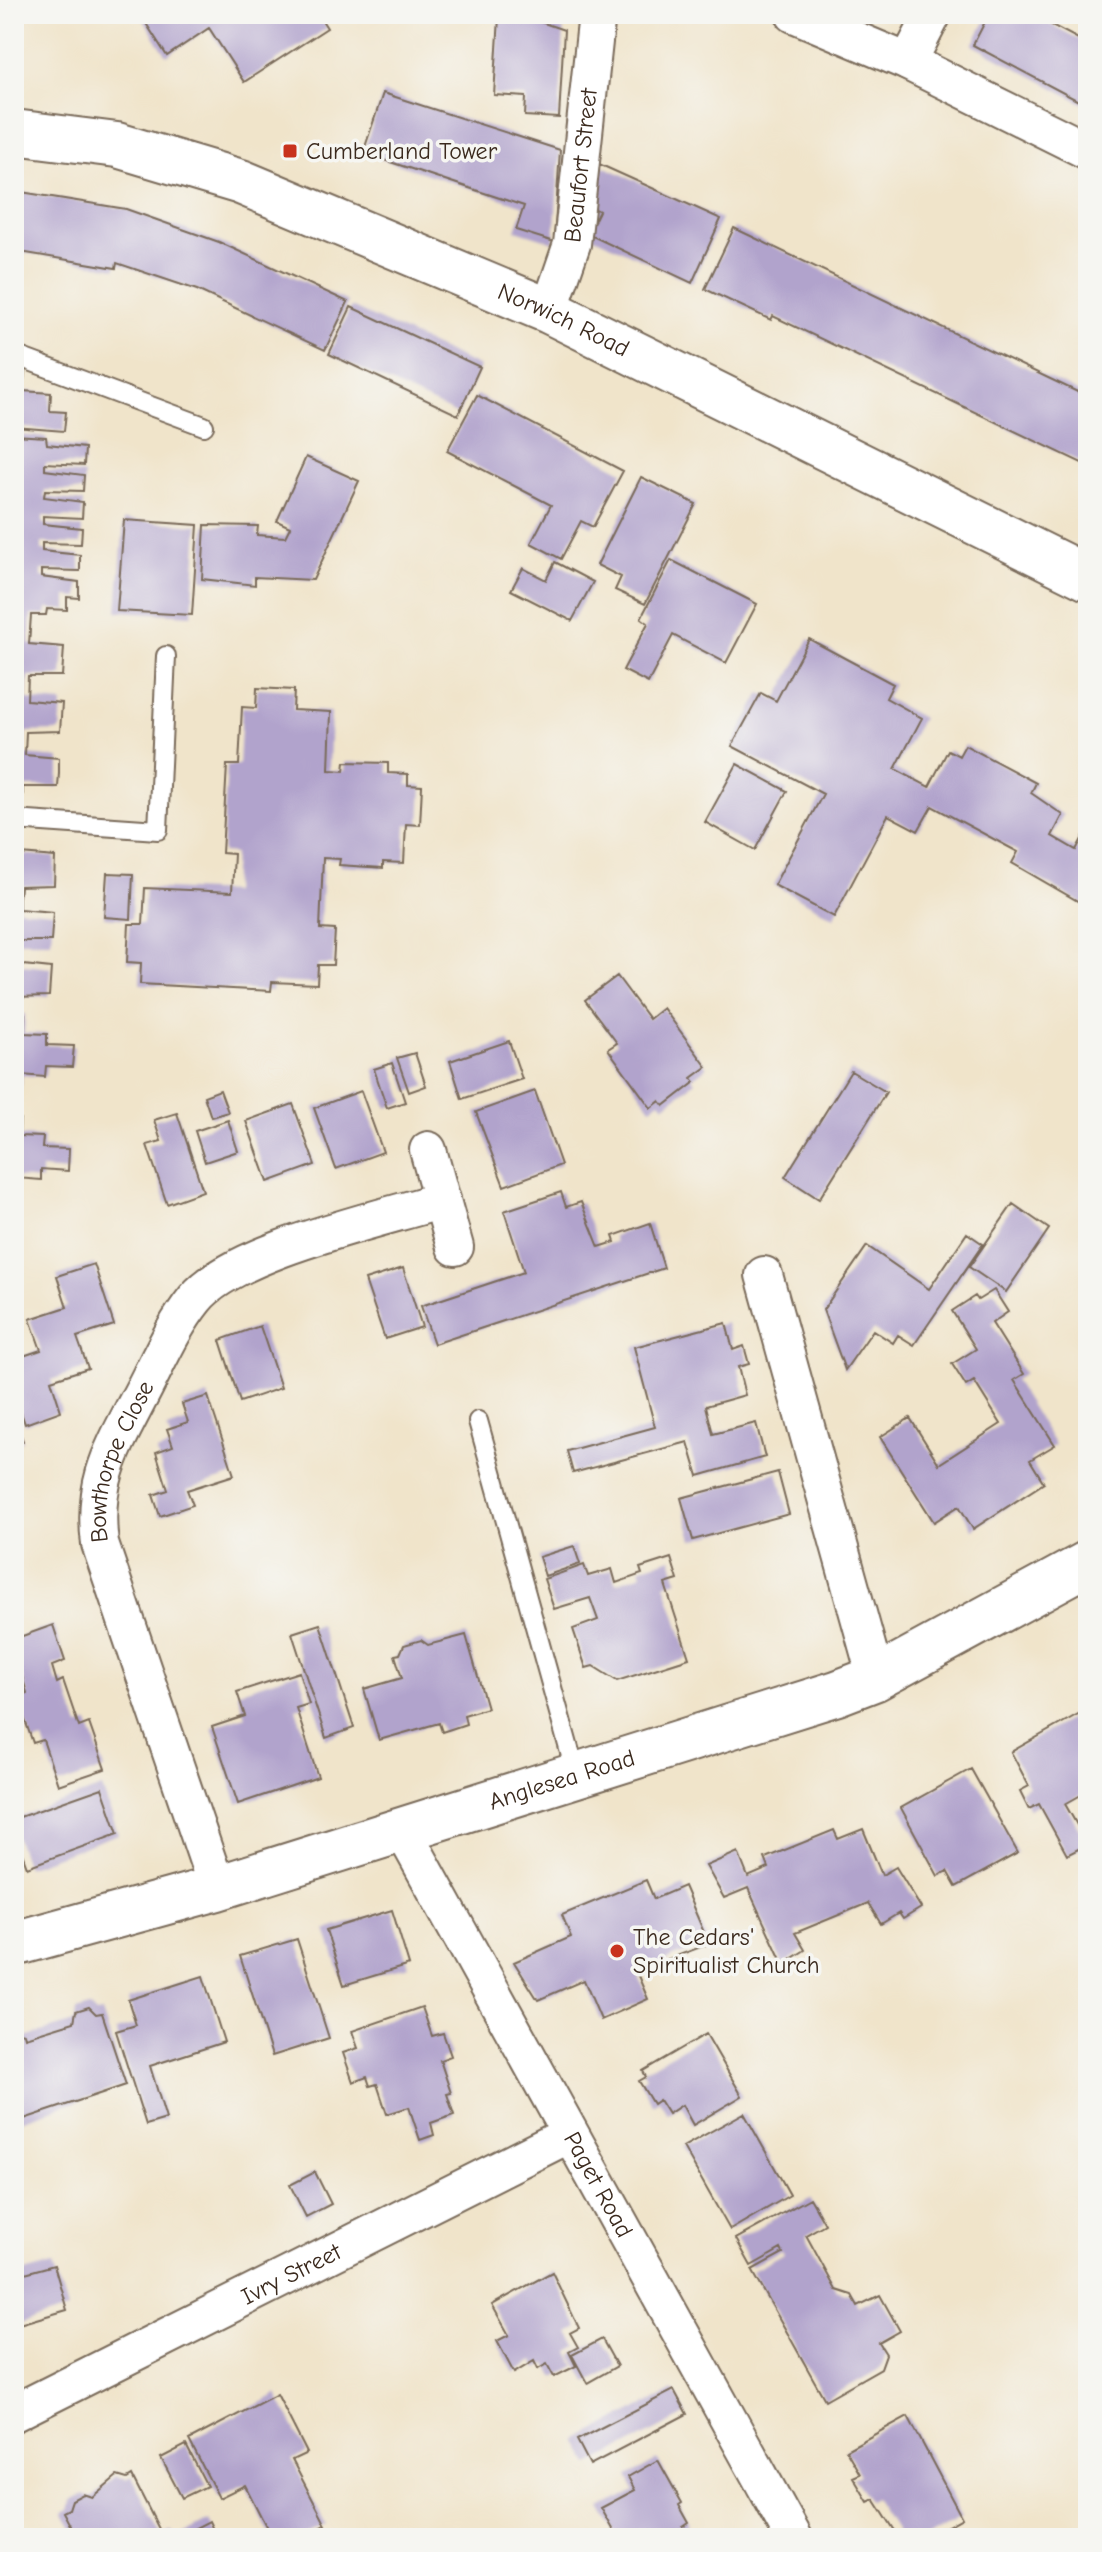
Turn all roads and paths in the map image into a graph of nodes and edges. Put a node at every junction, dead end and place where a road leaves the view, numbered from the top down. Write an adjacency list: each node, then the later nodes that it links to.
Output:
1 (597, 14): 7 (street, Beaufort Street)
2 (794, 14): 4 (street)
3 (933, 14): 4 (street)
4 (908, 62): 6 (street)
5 (14, 132): 7 (main road, Norwich Road)
6 (1088, 151)
7 (549, 311): 10 (main road, Norwich Road)
8 (14, 355): 9 (lane)
9 (204, 426)
10 (1088, 578)
11 (166, 656): 12 (lane)
12 (14, 820)
13 (428, 1150): 14 (street)
14 (442, 1200): 15 (street); 22 (street, Bowthorpe Close)
15 (455, 1247)
16 (764, 1275): 19 (street)
17 (478, 1421): 20 (lane)
18 (1088, 1563): 19 (main road, Anglesea Road)
19 (876, 1678): 20 (main road, Anglesea Road)
20 (576, 1774): 21 (main road, Anglesea Road)
21 (403, 1831): 22 (main road, Anglesea Road); 24 (street, Paget Road)
22 (217, 1888): 23 (main road, Anglesea Road)
23 (14, 1944)
24 (568, 2135): 25 (street, Ivry Street); 26 (street, Paget Road)
25 (14, 2413)
26 (794, 2538)

